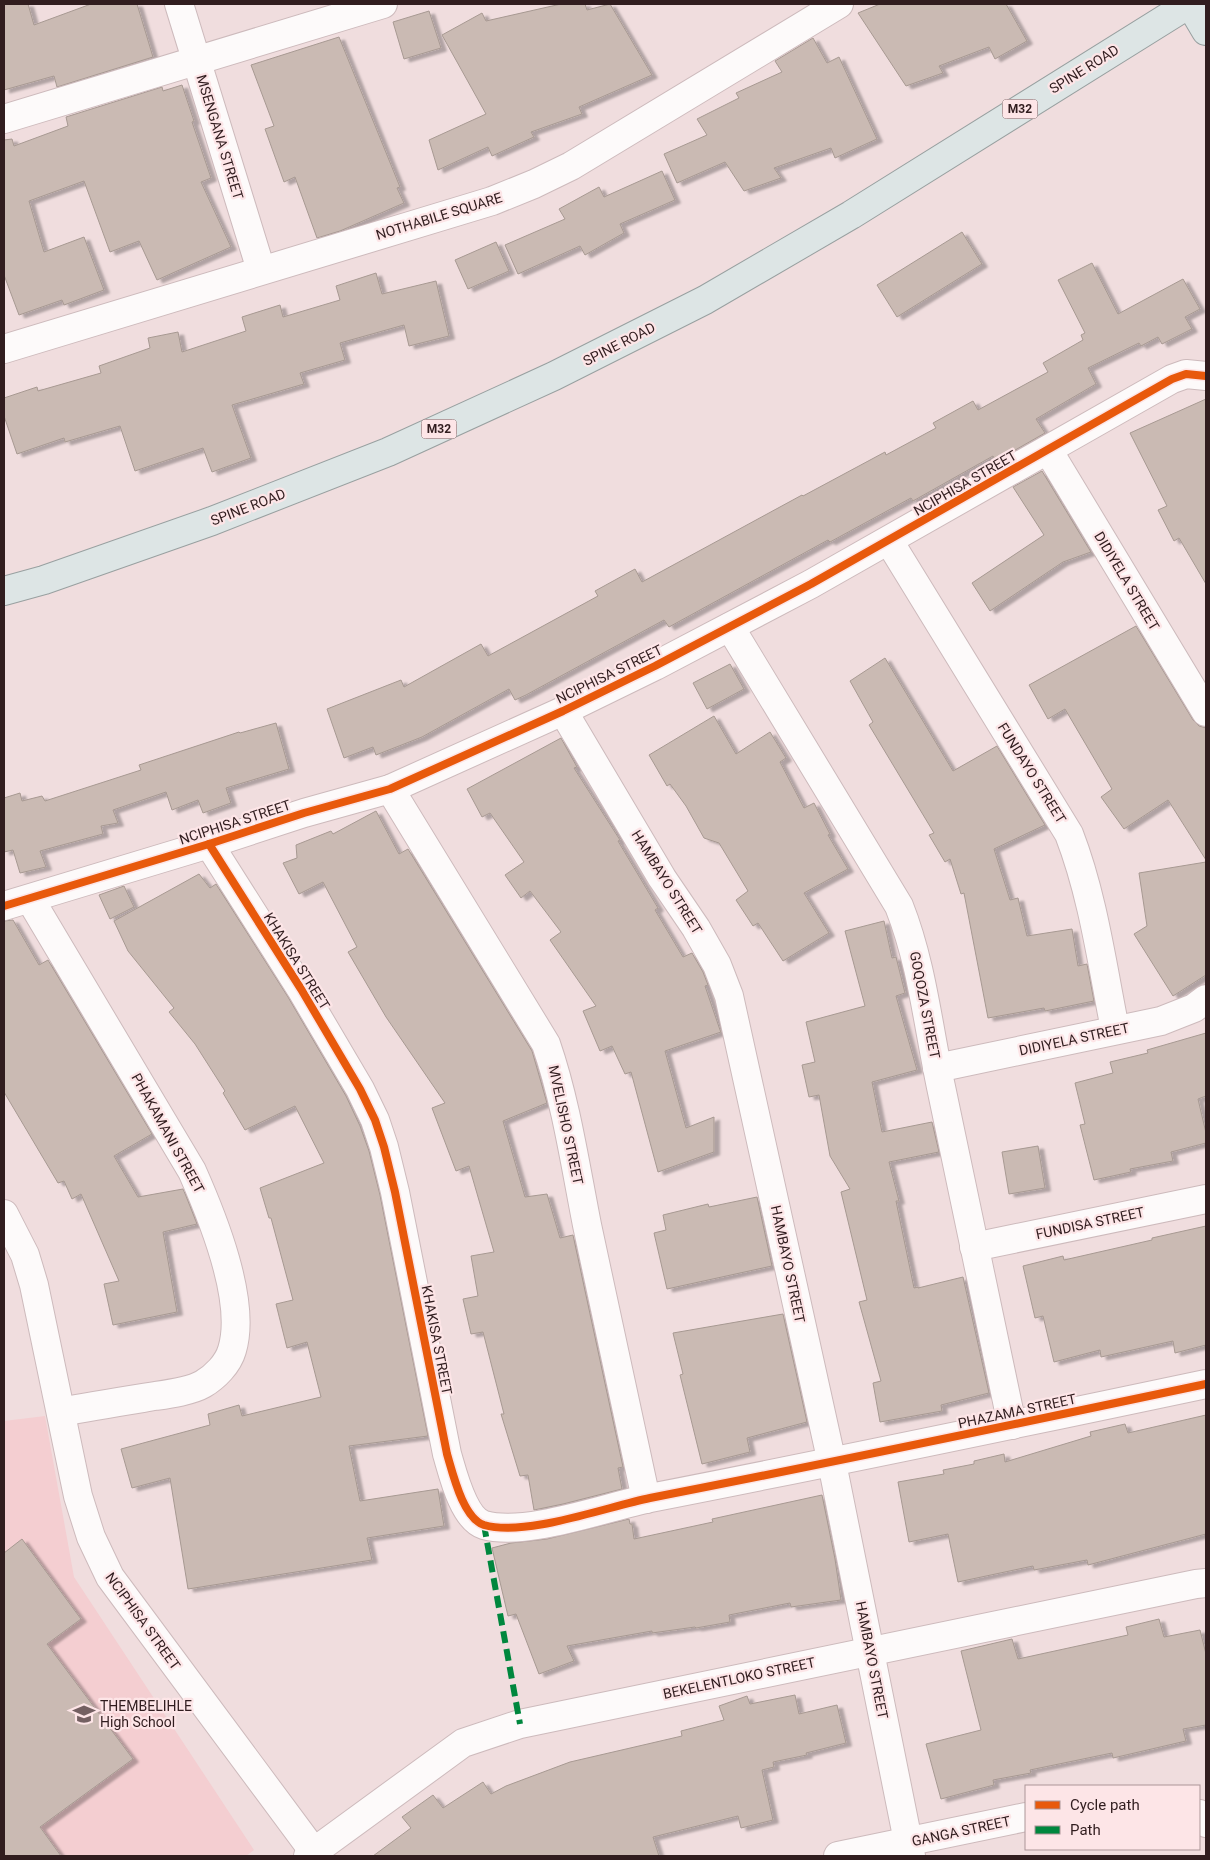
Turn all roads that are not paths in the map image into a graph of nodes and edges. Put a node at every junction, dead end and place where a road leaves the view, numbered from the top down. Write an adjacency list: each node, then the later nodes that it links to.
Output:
1 (179, 4): 6 (street, MSENGANA STREET)
2 (383, 4): 6 (street)
3 (839, 4): 8 (street, NOTHABILE SQUARE)
4 (1189, 4): 5 (main road); 13 (main road, SPINE ROAD / M32)
5 (1206, 31)
6 (196, 61): 7 (street); 8 (street, MSENGANA STREET)
7 (4, 119)
8 (260, 270): 9 (street, NOTHABILE SQUARE)
9 (4, 349)
10 (1196, 375): 11 (street, NCIPHISA STREET)
11 (1048, 450): 12 (street, NCIPHISA STREET); 16 (street, DIDIYELA STREET)
12 (889, 541): 14 (street, NCIPHISA STREET); 22 (street, FUNDAYO STREET)
13 (4, 592)
14 (730, 627): 15 (street, NCIPHISA STREET); 23 (street, GOQOZA STREET)
15 (564, 711): 17 (street, NCIPHISA STREET); 30 (street, HAMBAYO STREET)
16 (1206, 712)
17 (390, 789): 18 (street, NCIPHISA STREET); 31 (street, MVELISHO STREET)
18 (209, 844): 19 (street, NCIPHISA STREET); 31 (street, KHAKISA STREET)
19 (30, 899): 20 (street, NCIPHISA STREET); 28 (street, PHAKAMANI STREET)
20 (4, 906)
21 (1206, 1000): 22 (street, DIDIYELA STREET)
22 (1115, 1029): 23 (street, DIDIYELA STREET)
23 (937, 1068): 26 (street, GOQOZA STREET)
24 (1206, 1199): 26 (street, FUNDISA STREET)
25 (4, 1214): 28 (street, NCIPHISA STREET)
26 (974, 1247): 29 (street, GOQOZA STREET)
27 (1206, 1384): 29 (street, PHAZAMA STREET)
28 (61, 1412): 36 (street, NCIPHISA STREET)
29 (1012, 1425): 30 (street, PHAZAMA STREET)
30 (832, 1463): 31 (street, KHAKISA STREET); 33 (street, HAMBAYO STREET)
31 (646, 1499)
32 (1206, 1583): 33 (street, BEKELENTLOKO STREET)
33 (870, 1650): 35 (street, HAMBAYO STREET); 36 (street, BEKELENTLOKO STREET)
34 (1025, 1817): 35 (street, GANGA STREET)
35 (909, 1849): 37 (street, GANGA STREET)
36 (313, 1855)
37 (838, 1856)

